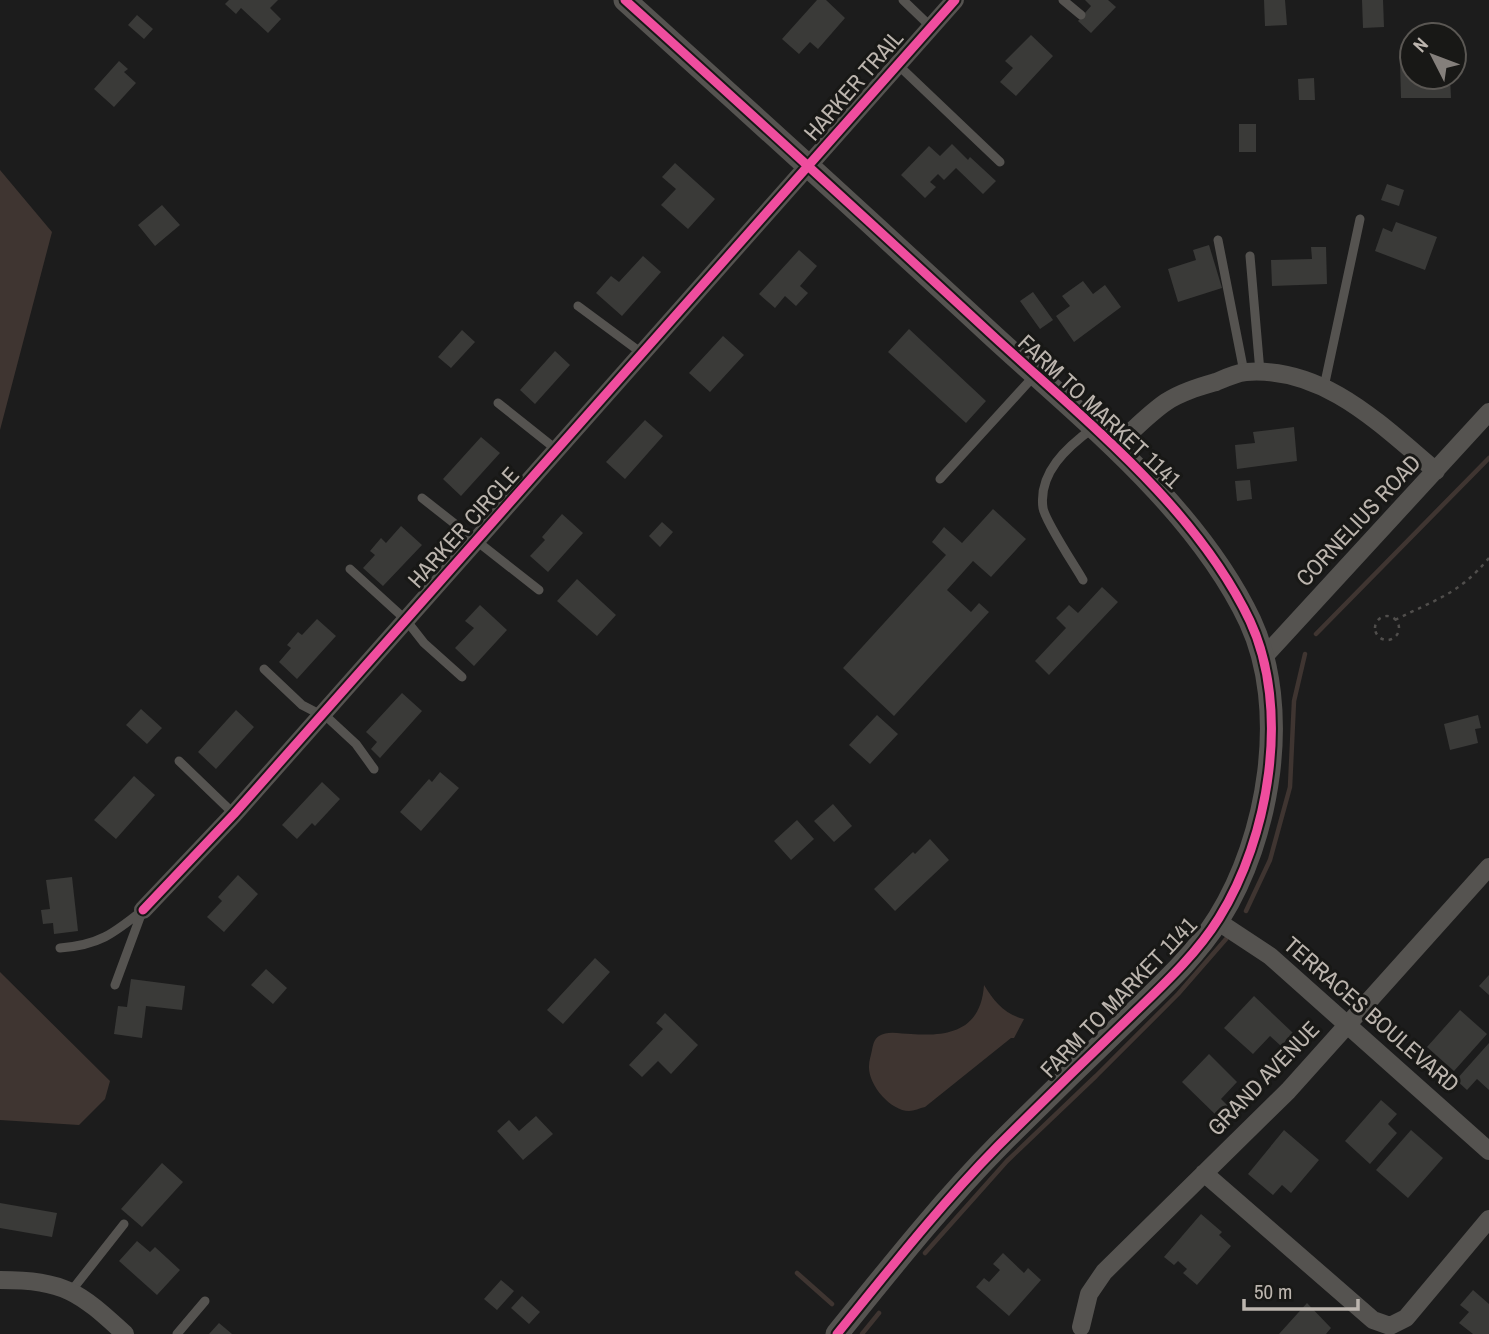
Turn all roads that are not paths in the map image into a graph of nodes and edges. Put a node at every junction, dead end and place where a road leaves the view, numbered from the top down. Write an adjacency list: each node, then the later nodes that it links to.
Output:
1 (625, 0): 9 (street, FARM TO MARKET 1141)
2 (903, 0): 6 (lane)
3 (955, 0): 6 (street, HARKER TRAIL)
4 (1063, 0): 5 (lane)
5 (1081, 15)
6 (930, 26): 7 (street, HARKER TRAIL)
7 (897, 64): 8 (lane); 9 (street, HARKER TRAIL)
8 (1000, 162)
9 (808, 165): 14 (street, HARKER CIRCLE); 16 (street, FARM TO MARKET 1141)
10 (1360, 219): 17 (lane)
11 (1218, 240): 15 (lane)
12 (1250, 256): 15 (lane)
13 (578, 306): 14 (lane)
14 (643, 354): 22 (street, HARKER CIRCLE)
15 (1252, 372): 17 (street); 21 (street)
16 (1036, 375): 20 (street, FARM TO MARKET 1141); 24 (lane)
17 (1324, 387): 23 (street)
18 (498, 403): 22 (lane)
19 (1489, 412): 23 (street, CORNELIUS ROAD)
20 (1093, 428): 21 (street, FARM TO MARKET 1141); 28 (lane)
21 (1114, 448): 31 (street, FARM TO MARKET 1141)
22 (557, 450): 26 (street, HARKER CIRCLE)
23 (1436, 471): 31 (street, CORNELIUS ROAD)
24 (940, 479)
25 (422, 498): 26 (lane)
26 (477, 540): 29 (lane); 30 (street, HARKER CIRCLE)
27 (350, 569): 30 (lane)
28 (1083, 580)
29 (539, 590)
30 (406, 620): 33 (lane); 34 (street, HARKER CIRCLE)
31 (1262, 659): 40 (street, FARM TO MARKET 1141)
32 (264, 669): 34 (lane)
33 (462, 677)
34 (321, 716): 36 (lane); 37 (street, HARKER CIRCLE)
35 (180, 761): 37 (lane)
36 (374, 769)
37 (234, 814): 39 (street, HARKER CIRCLE)
38 (1488, 872): 43 (street, GRAND AVENUE)
39 (142, 910): 41 (lane); 42 (lane)
40 (1217, 921): 43 (street, TERRACES BOULEVARD); 54 (street, FARM TO MARKET 1141)
41 (60, 948)
42 (115, 985)
43 (1348, 1024): 44 (street, TERRACES BOULEVARD); 45 (street, GRAND AVENUE)
44 (1489, 1151)
45 (1204, 1173): 46 (street); 51 (street, GRAND AVENUE)
46 (1489, 1220)
47 (124, 1224): 49 (lane)
48 (0, 1280): 49 (street)
49 (72, 1290): 52 (street)
50 (205, 1301): 53 (lane)
51 (1080, 1327)
52 (125, 1334)
53 (177, 1334)
54 (837, 1334)

